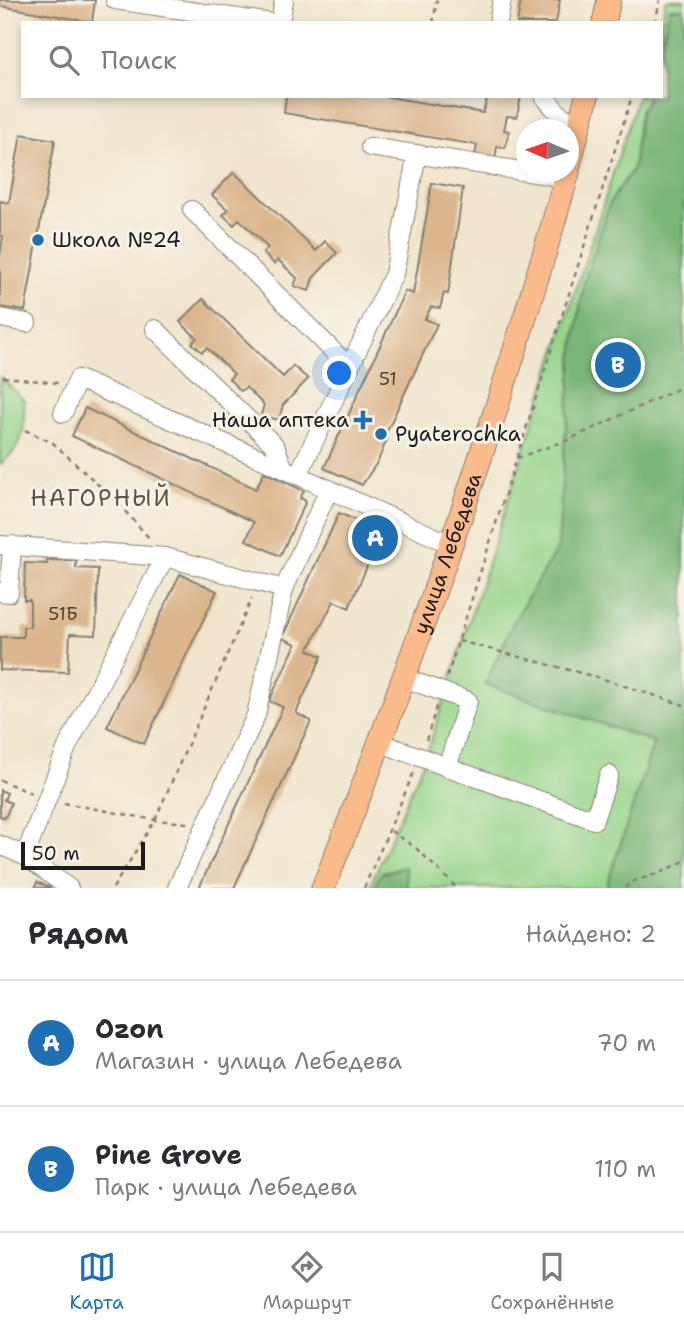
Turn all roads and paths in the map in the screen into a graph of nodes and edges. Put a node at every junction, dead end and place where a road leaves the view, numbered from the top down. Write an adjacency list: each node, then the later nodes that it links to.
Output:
1 (115, 0): 7 (street)
2 (284, 0): 8 (street)
3 (437, 0): 9 (path)
4 (502, 0): 10 (street)
5 (609, 0): 11 (main road)
6 (660, 0): 12 (path)
7 (258, 21)
8 (280, 21)
9 (433, 21)
10 (498, 21)
11 (604, 21)
12 (655, 21)
13 (545, 98): 16 (street)
14 (587, 98): 16 (main road, улица Лебедева)
15 (631, 98): 32 (path)
16 (581, 125): 17 (main road, улица Лебедева)
17 (579, 132)
18 (370, 147): 19 (street)
19 (417, 154): 20 (street); 26 (street)
20 (516, 167)
21 (564, 182): 35 (main road, улица Лебедева)
22 (192, 210): 26 (street)
23 (0, 318): 24 (street)
24 (27, 323)
25 (155, 329): 33 (street)
26 (349, 367): 33 (street)
27 (3, 377): 28 (path)
28 (75, 385): 30 (street); 33 (street)
29 (684, 386): 32 (path)
30 (63, 413)
31 (24, 430): 37 (path)
32 (517, 458): 41 (path)
33 (291, 472): 34 (street)
34 (329, 489): 35 (street); 39 (street)
35 (450, 544): 42 (main road, улица Лебедева)
36 (6, 545): 37 (street); 40 (street)
37 (164, 556): 38 (street); 50 (street)
38 (259, 582): 39 (street); 51 (path)
39 (284, 589): 52 (street)
40 (0, 592)
41 (459, 641): 43 (path); 44 (path)
42 (404, 677): 43 (street); 45 (main road, улица Лебедева)
43 (442, 691): 46 (path); 47 (street)
44 (684, 705)
45 (381, 743): 46 (street); 60 (main road, улица Лебедева)
46 (419, 758): 47 (street); 53 (path)
47 (447, 768): 48 (street)
48 (609, 775)
49 (0, 779): 50 (path)
50 (46, 800): 51 (path); 55 (street)
51 (155, 820): 52 (path); 58 (path)
52 (205, 825): 59 (street)
53 (390, 830): 61 (path); 62 (path)
54 (0, 845): 55 (street)
55 (25, 856): 57 (street)
56 (684, 861): 63 (path)
57 (69, 888)
58 (113, 888)
59 (177, 888)
60 (323, 888)
61 (363, 888)
62 (457, 888)
63 (625, 888)

